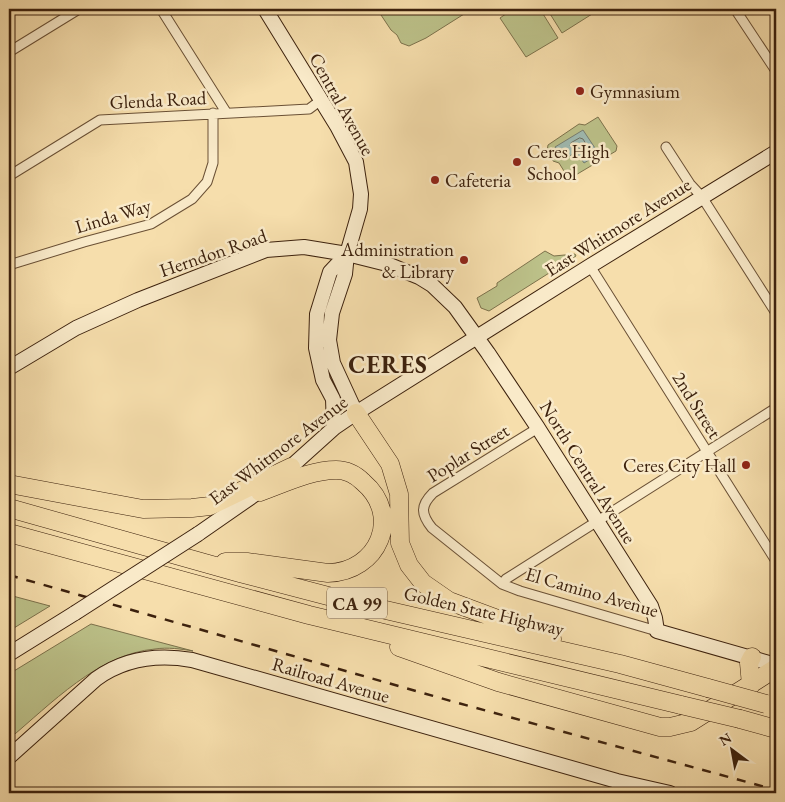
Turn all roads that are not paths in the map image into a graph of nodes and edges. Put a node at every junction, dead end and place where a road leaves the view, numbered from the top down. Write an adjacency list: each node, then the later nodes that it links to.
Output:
1 (79, 9): 5 (street)
2 (161, 9): 8 (street)
3 (265, 9): 7 (street, Central Avenue)
4 (736, 9): 6 (street)
5 (9, 52)
6 (776, 71)
7 (321, 100): 8 (street, Glenda Road); 14 (street, Central Avenue)
8 (226, 112): 9 (street, Glenda Road)
9 (213, 113): 12 (street, Glenda Road); 15 (street, Linda Way)
10 (666, 147): 13 (street)
11 (776, 152): 13 (street, East Whitmore Avenue)
12 (9, 176)
13 (702, 198): 16 (street, East Whitmore Avenue); 17 (street)
14 (346, 254): 18 (street, Herndon Road); 19 (street, Herndon Road); 21 (street); 22 (street)
15 (9, 265)
16 (590, 266): 18 (street, East Whitmore Avenue); 24 (street, 2nd Street)
17 (776, 314)
18 (477, 338): 21 (street, East Whitmore Avenue); 23 (street, North Central Avenue)
19 (9, 368)
20 (776, 408): 24 (street)
21 (356, 413): 22 (street, East Whitmore Avenue); 39 (highway)
22 (334, 428): 25 (street, East Whitmore Avenue)
23 (538, 428): 29 (street, Poplar Street); 30 (street, North Central Avenue)
24 (707, 452): 30 (street); 32 (street, 2nd Street)
25 (291, 467): 26 (highway); 27 (street, East Whitmore Avenue)
26 (9, 484)
27 (260, 492): 33 (highway); 37 (street, East Whitmore Avenue, bridge)
28 (9, 508): 33 (highway, Golden State Highway / CA 99)
29 (423, 511): 34 (street, El Camino Avenue)
30 (597, 521): 34 (street); 36 (street, North Central Avenue)
31 (9, 533): 35 (highway, CA 99)
32 (776, 561)
33 (201, 562): 39 (highway, Golden State Highway / CA 99)
34 (502, 584): 36 (street, El Camino Avenue)
35 (309, 615): 41 (highway); 43 (highway, CA 99, bridge)
36 (657, 631): 38 (street, El Camino Avenue)
37 (9, 654)
38 (752, 657): 40 (street, El Camino Avenue); 41 (highway)
39 (620, 664): 42 (highway, Golden State Highway / CA 99, bridge)
40 (776, 666): 41 (highway)
41 (751, 685)
42 (771, 705)
43 (776, 729)
44 (9, 757): 45 (street, Railroad Avenue)
45 (670, 793)

